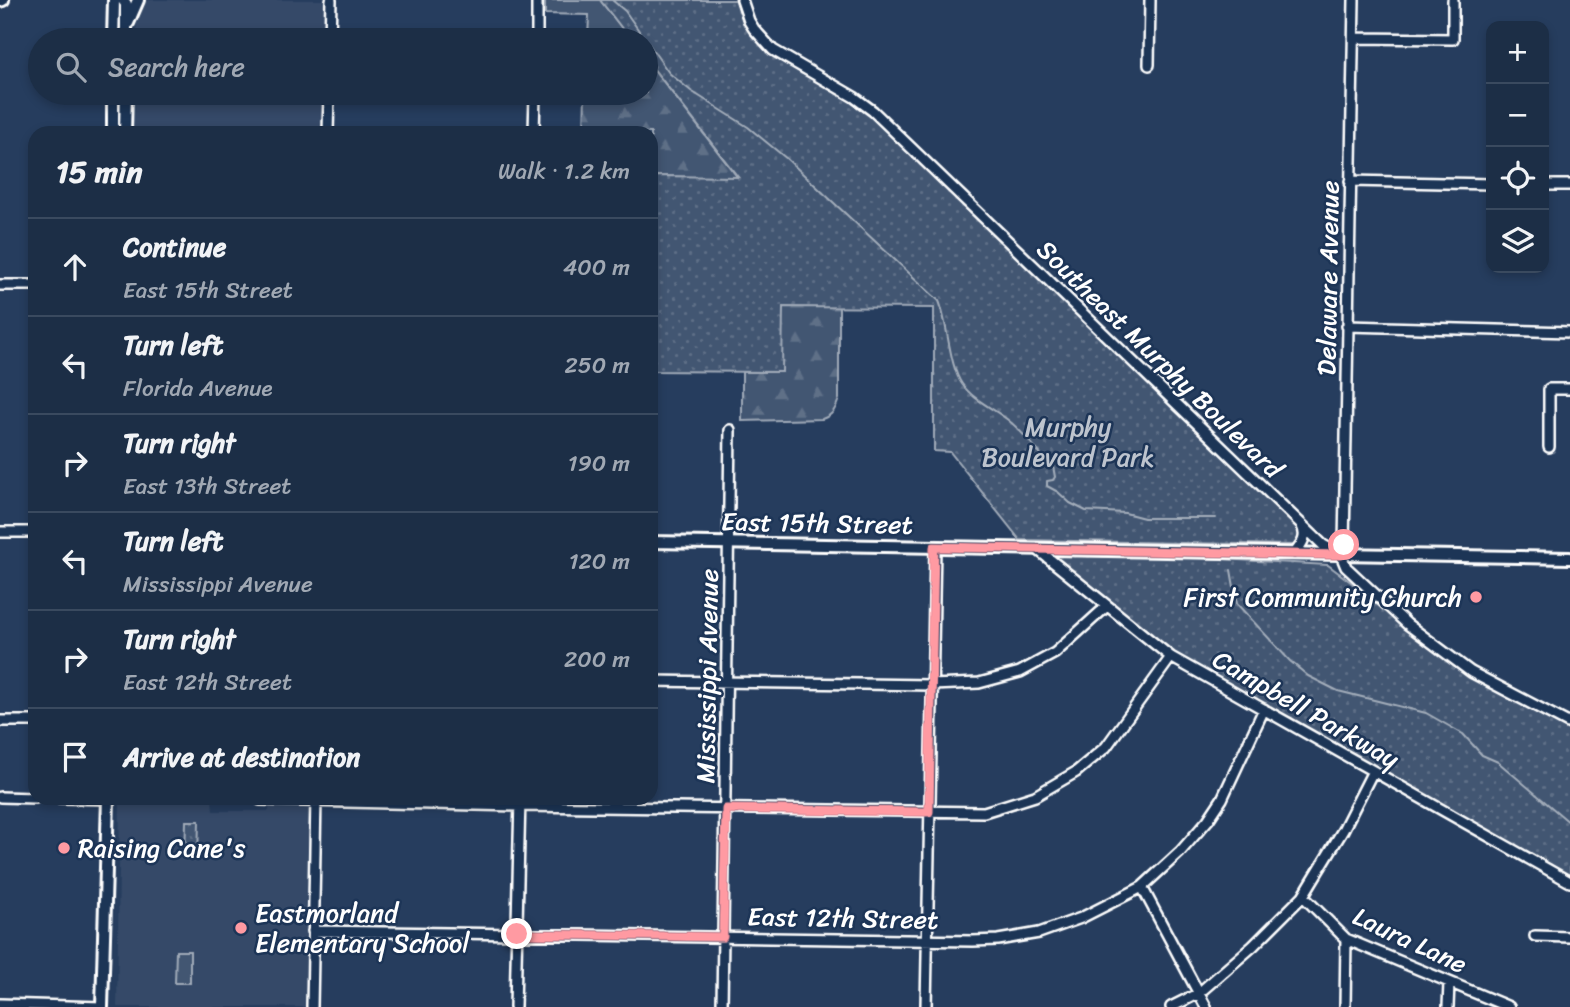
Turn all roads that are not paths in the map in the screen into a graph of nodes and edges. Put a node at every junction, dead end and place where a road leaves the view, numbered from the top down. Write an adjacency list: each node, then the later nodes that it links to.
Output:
1 (138, 0): 11 (main road)
2 (331, 0): 12 (street)
3 (537, 0): 13 (street)
4 (742, 0): 35 (street, Southeast Murphy Boulevard)
5 (1150, 0): 15 (street)
6 (1354, 0): 14 (street, Delaware Avenue)
7 (1453, 0): 14 (street)
8 (115, 2): 9 (main road); 10 (main road)
9 (114, 28)
10 (126, 28)
11 (128, 28)
12 (330, 28)
13 (537, 28)
14 (1354, 37): 24 (street, Delaware Avenue)
15 (1149, 65)
16 (113, 105): 20 (main road)
17 (125, 105): 21 (main road)
18 (329, 105): 22 (street)
19 (535, 105): 23 (street)
20 (113, 126)
21 (125, 126)
22 (328, 126)
23 (534, 126)
24 (1350, 181): 25 (street); 30 (street, Delaware Avenue)
25 (1486, 184)
26 (1549, 185): 27 (street)
27 (1570, 185)
28 (0, 285): 29 (street)
29 (28, 285)
30 (1347, 326): 31 (street); 43 (street, Delaware Avenue)
31 (1570, 332)
32 (1570, 389): 34 (street)
33 (730, 430): 39 (street, Mississippi Avenue)
34 (1549, 446)
35 (1299, 522): 42 (street); 43 (street, Southeast Murphy Boulevard)
36 (0, 533): 37 (street)
37 (28, 533)
38 (658, 542): 39 (main road, East 15th Street)
39 (729, 544): 40 (main road, East 15th Street); 48 (street, Mississippi Avenue)
40 (934, 547): 41 (main road, East 15th Street); 49 (street)
41 (1037, 549): 42 (main road, East 15th Street); 45 (street, Campbell Parkway)
42 (1294, 555): 43 (main road, East 15th Street)
43 (1341, 555): 44 (main road, East 15th Street); 53 (street, Southeast Murphy Boulevard)
44 (1570, 558)
45 (1107, 606): 46 (street, Campbell Parkway); 49 (street)
46 (1171, 657): 50 (street, Campbell Parkway); 62 (street)
47 (658, 681): 48 (street)
48 (728, 682): 49 (street); 61 (street, Mississippi Avenue)
49 (932, 685): 62 (street)
50 (1264, 709): 54 (street, Campbell Parkway); 64 (street, East 12th Street)
51 (0, 721): 52 (street)
52 (28, 721)
53 (1570, 724)
54 (1373, 771): 63 (street, Campbell Parkway); 65 (street)
55 (0, 797): 56 (street)
56 (28, 798)
57 (108, 805): 76 (main road)
58 (316, 805): 66 (street)
59 (519, 805): 67 (street)
60 (608, 805): 61 (street)
61 (726, 809): 62 (street); 69 (street, Mississippi Avenue)
62 (929, 812): 72 (street)
63 (1570, 882)
64 (1142, 887): 72 (street, East 12th Street); 74 (street)
65 (1303, 896): 71 (street, Laura Lane); 74 (street)
66 (313, 931): 67 (street, East 12th Street); 77 (street)
67 (517, 934): 69 (street, East 12th Street); 78 (street)
68 (1535, 936): 70 (street)
69 (723, 937): 72 (street, East 12th Street); 79 (street, Mississippi Avenue)
70 (1570, 937)
71 (1346, 939): 73 (street, Laura Lane); 83 (street)
72 (927, 940): 80 (street)
73 (1449, 983): 84 (street); 85 (street, Laura Lane)
74 (1199, 993): 81 (street); 82 (street)
75 (0, 1004): 76 (street)
76 (103, 1007)
77 (312, 1007)
78 (515, 1007)
79 (722, 1007)
80 (926, 1007)
81 (1171, 1007)
82 (1206, 1007)
83 (1345, 1007)
84 (1448, 1007)
85 (1509, 1007)

